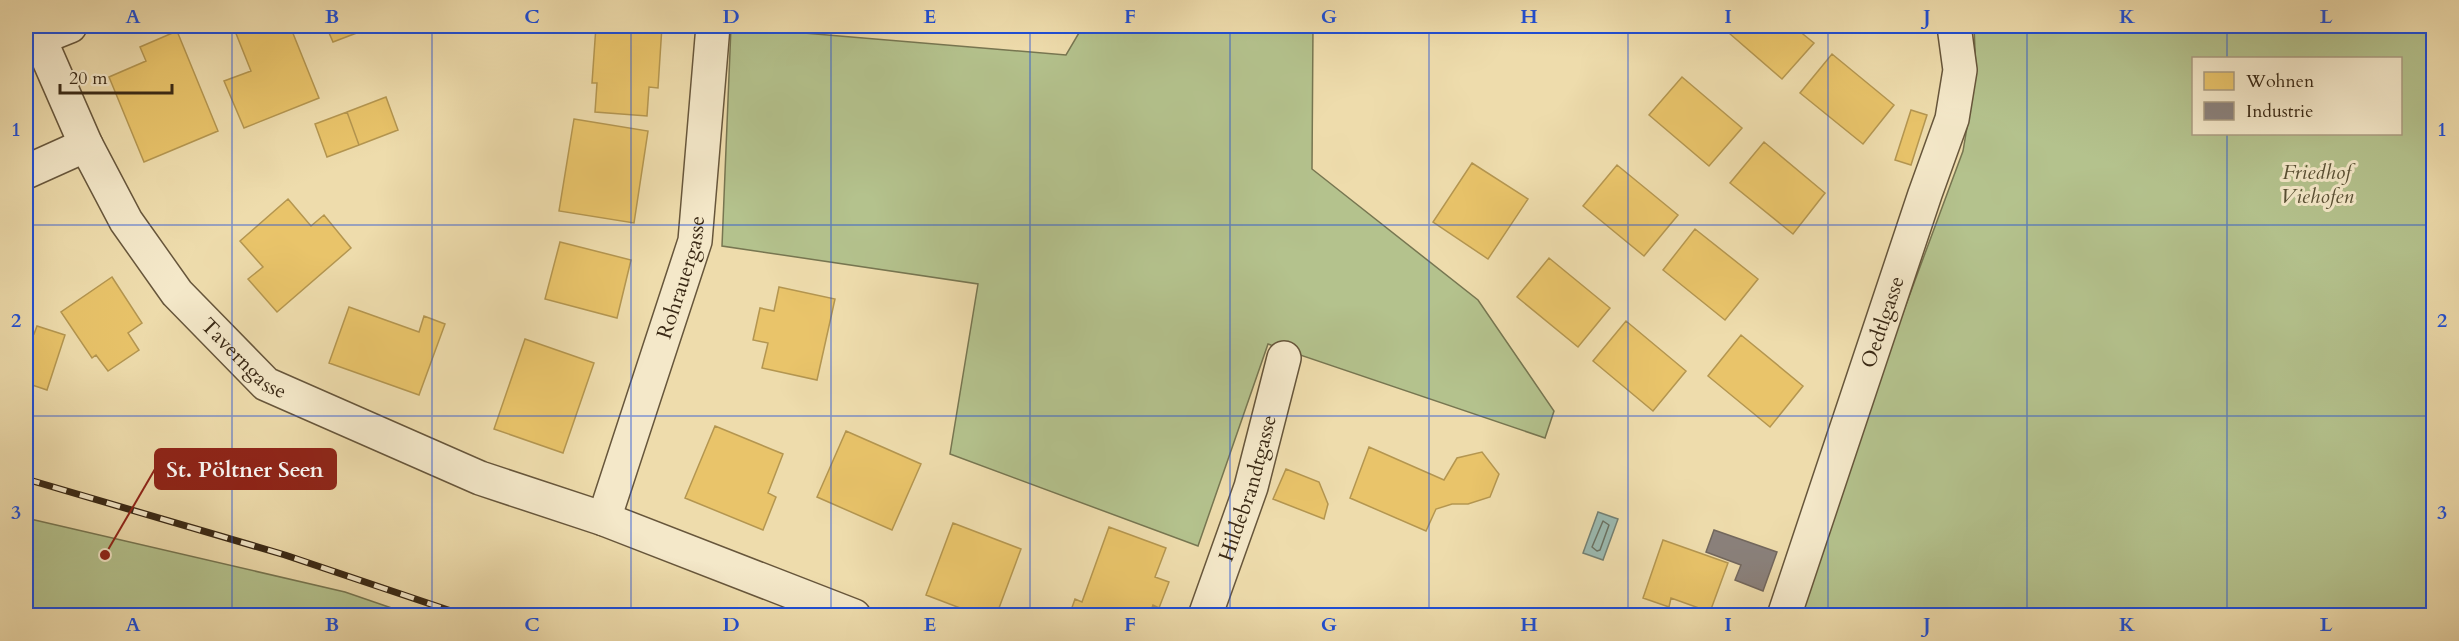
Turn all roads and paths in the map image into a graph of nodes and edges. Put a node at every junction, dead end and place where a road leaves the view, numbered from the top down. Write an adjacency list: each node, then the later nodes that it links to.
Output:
1 (70, 26): 4 (street)
2 (713, 26): 8 (street, Rohrauergasse)
3 (1954, 26): 11 (street, Oedtlgasse)
4 (37, 32): 5 (street, Taverngasse)
5 (86, 145): 6 (street); 8 (street, Taverngasse)
6 (26, 172)
7 (1284, 358): 10 (street, Hildebrandtgasse)
8 (604, 519): 9 (street, Taverngasse)
9 (854, 615)
10 (1205, 615)
11 (1784, 615)

